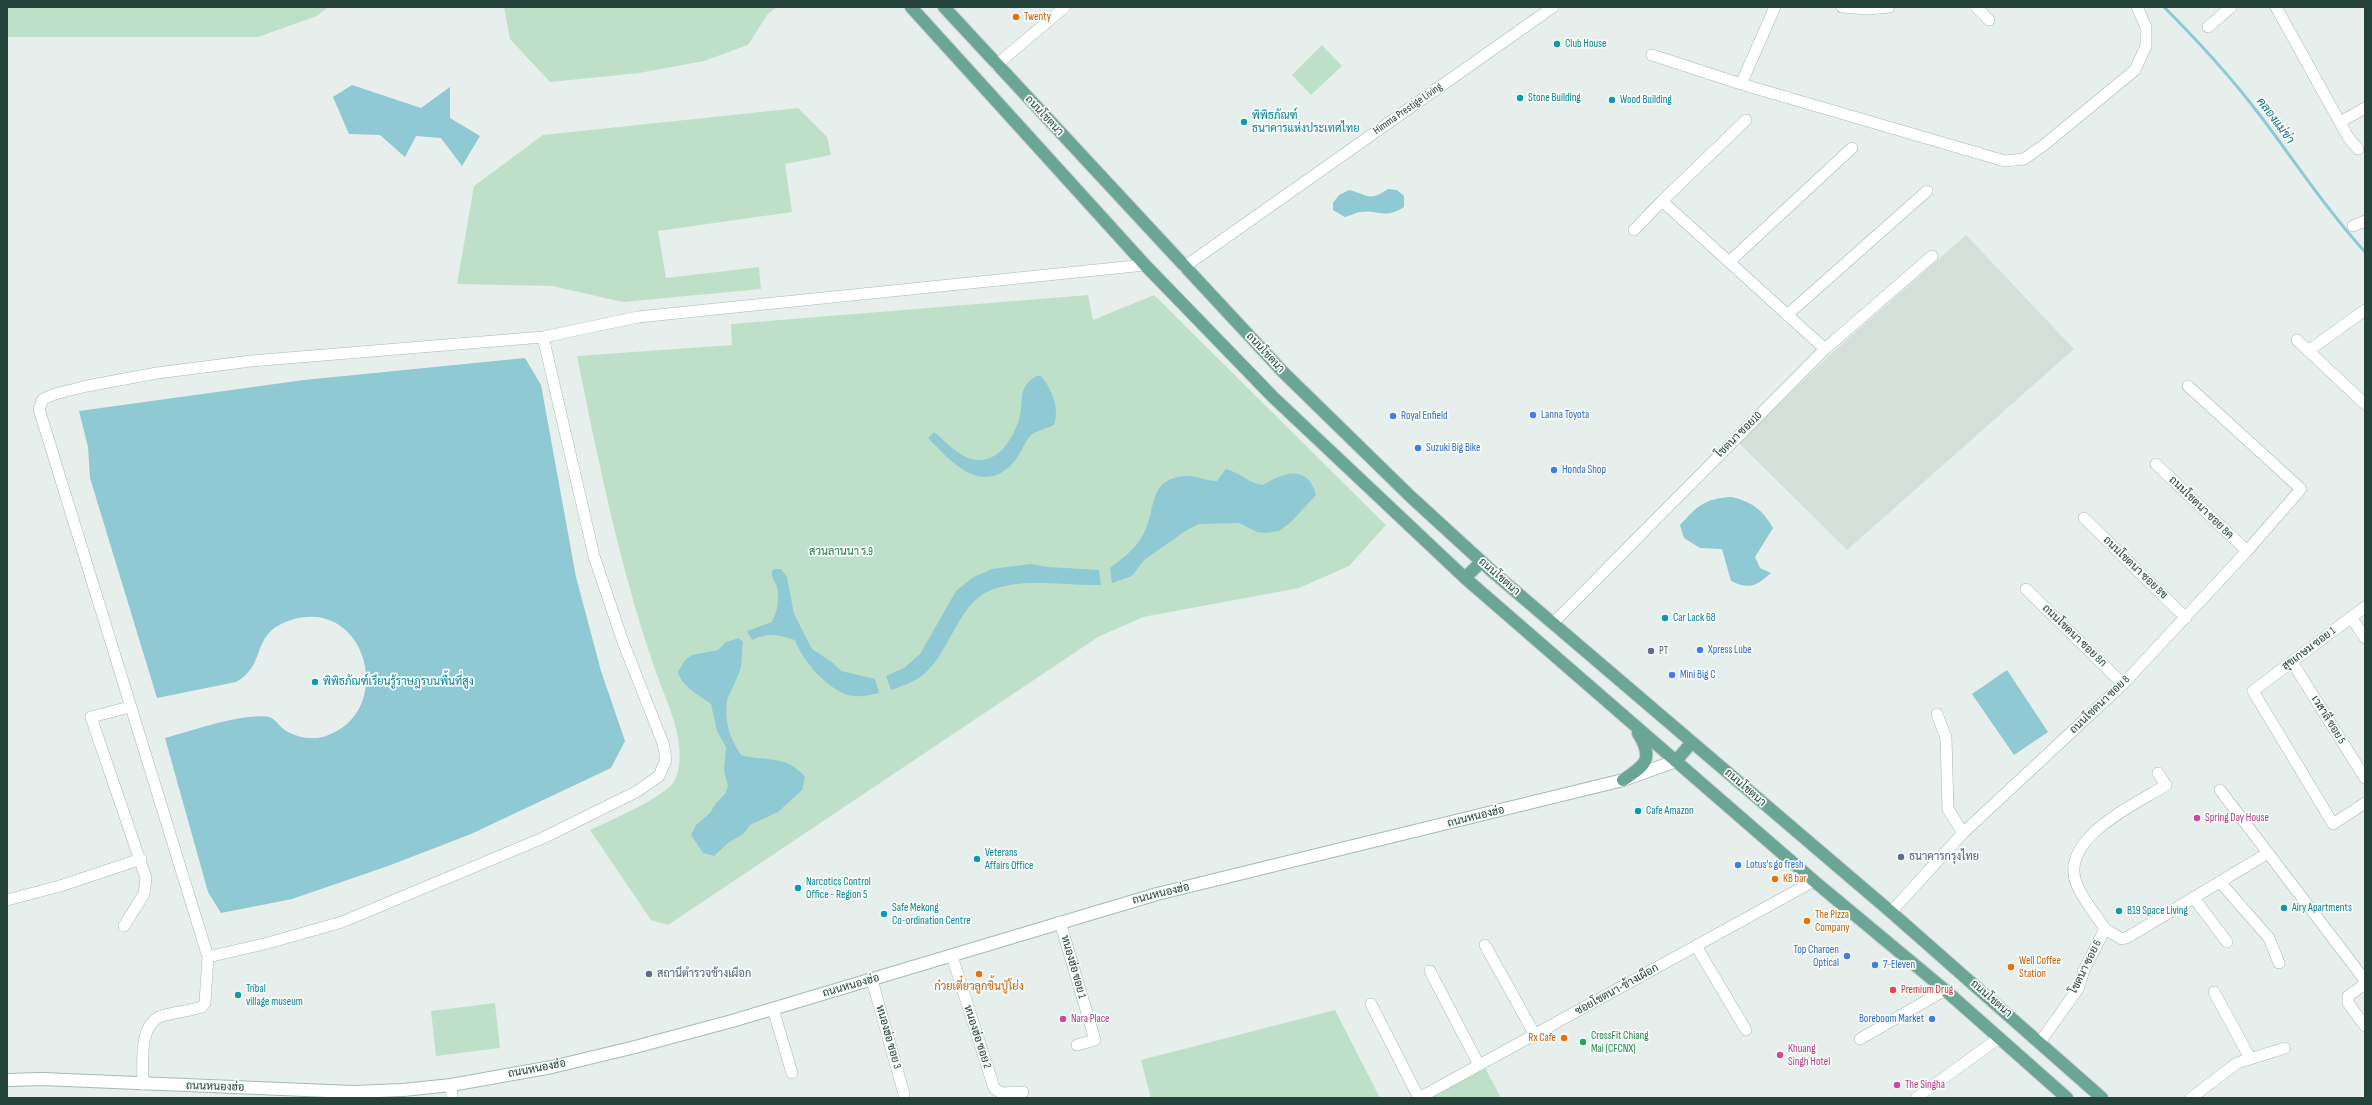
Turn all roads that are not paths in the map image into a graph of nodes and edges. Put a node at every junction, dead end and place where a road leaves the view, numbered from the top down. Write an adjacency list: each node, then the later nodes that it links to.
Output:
1 (912, 7): 29 (main road)
2 (944, 7): 15 (main road, ถนนโชตนา)
3 (1065, 7): 15 (street)
4 (1553, 7): 30 (street, Himma Prestige Living)
5 (1774, 7): 16 (street)
6 (1842, 7): 7 (street)
7 (1889, 7)
8 (1976, 7): 12 (street)
9 (2137, 7): 16 (street)
10 (2231, 7): 13 (street)
11 (2276, 7): 19 (street)
12 (1989, 20)
13 (2208, 27)
14 (1652, 54): 16 (street)
15 (996, 65): 30 (main road, ถนนโชตนา)
16 (1741, 84)
17 (2365, 108): 19 (street)
18 (1746, 120): 23 (street)
19 (2340, 122): 21 (street)
20 (1852, 148): 28 (street)
21 (2358, 149)
22 (1927, 191): 32 (street)
23 (1662, 201): 26 (street); 28 (street)
24 (2365, 221): 25 (street)
25 (2353, 226)
26 (1634, 230)
27 (1932, 256): 35 (street, โชตนา ซอย10)
28 (1729, 262): 32 (street)
29 (1145, 264): 33 (street); 43 (main road)
30 (1184, 267): 42 (main road, ถนนโชตนา)
31 (2365, 310): 36 (street)
32 (1787, 315): 35 (street)
33 (543, 337): 52 (street); 77 (street)
34 (2298, 340): 36 (street)
35 (1825, 349): 48 (street, โชตนา ซอย10)
36 (2308, 351): 38 (street)
37 (2188, 386): 41 (street, ถนนโชตนา ซอย 8)
38 (2365, 404)
39 (2156, 464): 41 (street, ถนนโชตนา ซอย 8ค)
40 (2084, 518): 47 (street, ถนนโชตนา ซอย 8ข)
41 (2247, 551): 47 (street, ถนนโชตนา ซอย 8)
42 (1481, 562): 43 (main road); 48 (main road, ถนนโชตนา)
43 (1465, 578): 54 (main road)
44 (2026, 589): 51 (street, ถนนโชตนา ซอย 8ก)
45 (2365, 607): 46 (street, สุขเกษม ซอย 1)
46 (2351, 617): 49 (street); 50 (street, สุขเกษม ซอย 1)
47 (2186, 618): 51 (street, ถนนโชตนา ซอย 8)
48 (1553, 623): 55 (main road, ถนนโชตนา)
49 (2365, 638)
50 (2292, 662): 58 (street, เวสาลี ซอย 5); 61 (street, สุขเกษม ซอย 1)
51 (2123, 684): 62 (street, ถนนโชตนา ซอย 8)
52 (130, 707): 64 (street); 77 (street)
53 (1937, 714): 62 (street)
54 (1632, 724): 56 (main road); 59 (main road)
55 (1692, 742): 56 (main road); 69 (main road, ถนนโชตนา)
56 (1676, 761): 59 (main road, ถนนหนองฮ่อ); 65 (main road)
57 (2158, 773): 72 (street)
58 (2365, 778)
59 (1623, 780): 70 (main road, ถนนหนองฮ่อ)
60 (2220, 790): 63 (street)
61 (2365, 803)
62 (1963, 833): 69 (street, ถนนโชตนา ซอย 8)
63 (2268, 853): 66 (street, โชตนา ซอย 6); 85 (street)
64 (141, 859): 68 (street); 71 (street)
65 (1814, 881): 75 (street, ซอยโชตนา-ช้างเผือก); 81 (main road)
66 (2220, 882): 67 (street, โชตนา ซอย 6); 78 (street)
67 (2194, 898): 72 (street, โชตนา ซอย 6); 73 (street)
68 (7, 900)
69 (1890, 912): 90 (main road, ถนนโชตนา)
70 (1060, 922): 76 (main road, ถนนหนองฮ่อ); 91 (street, หนองฮ่อ ซอย 1)
71 (124, 926)
72 (2105, 929): 90 (street, โชตนา ซอย 6)
73 (2227, 942)
74 (1485, 945): 87 (street)
75 (1696, 946): 86 (street); 87 (street, ซอยโชตนา-ช้างเผือก)
76 (952, 956): 80 (main road, ถนนหนองฮ่อ); 99 (street, หนองฮ่อ ซอย 2)
77 (208, 957): 97 (street)
78 (2279, 963)
79 (1430, 971): 94 (street)
80 (872, 980): 84 (main road, ถนนหนองฮ่อ); 100 (street, หนองฮ่อ ซอย 3)
81 (1945, 990): 88 (main road); 89 (street)
82 (2214, 992): 93 (street)
83 (1371, 1004): 103 (street)
84 (773, 1009): 95 (street); 98 (main road, ถนนหนองฮ่อ)
85 (2365, 1026)
86 (1746, 1030)
87 (1535, 1034): 94 (street, ซอยโชตนา-ช้างเผือก)
88 (1999, 1038): 101 (main road); 104 (street)
89 (1860, 1039)
90 (2040, 1042): 105 (main road, ถนนโชตนา)
91 (1077, 1045)
92 (2285, 1048): 93 (street)
93 (2250, 1058): 106 (street)
94 (1479, 1065): 103 (street, ซอยโชตนา-ช้างเผือก)
95 (792, 1072)
96 (7, 1080): 97 (main road, ถนนหนองฮ่อ)
97 (143, 1084): 98 (main road, ถนนหนองฮ่อ)
98 (451, 1085): 102 (street)
99 (1023, 1092)
100 (904, 1094)
101 (2061, 1096)
102 (452, 1098)
103 (1419, 1098)
104 (1916, 1098)
105 (2102, 1098)
106 (2191, 1098)

